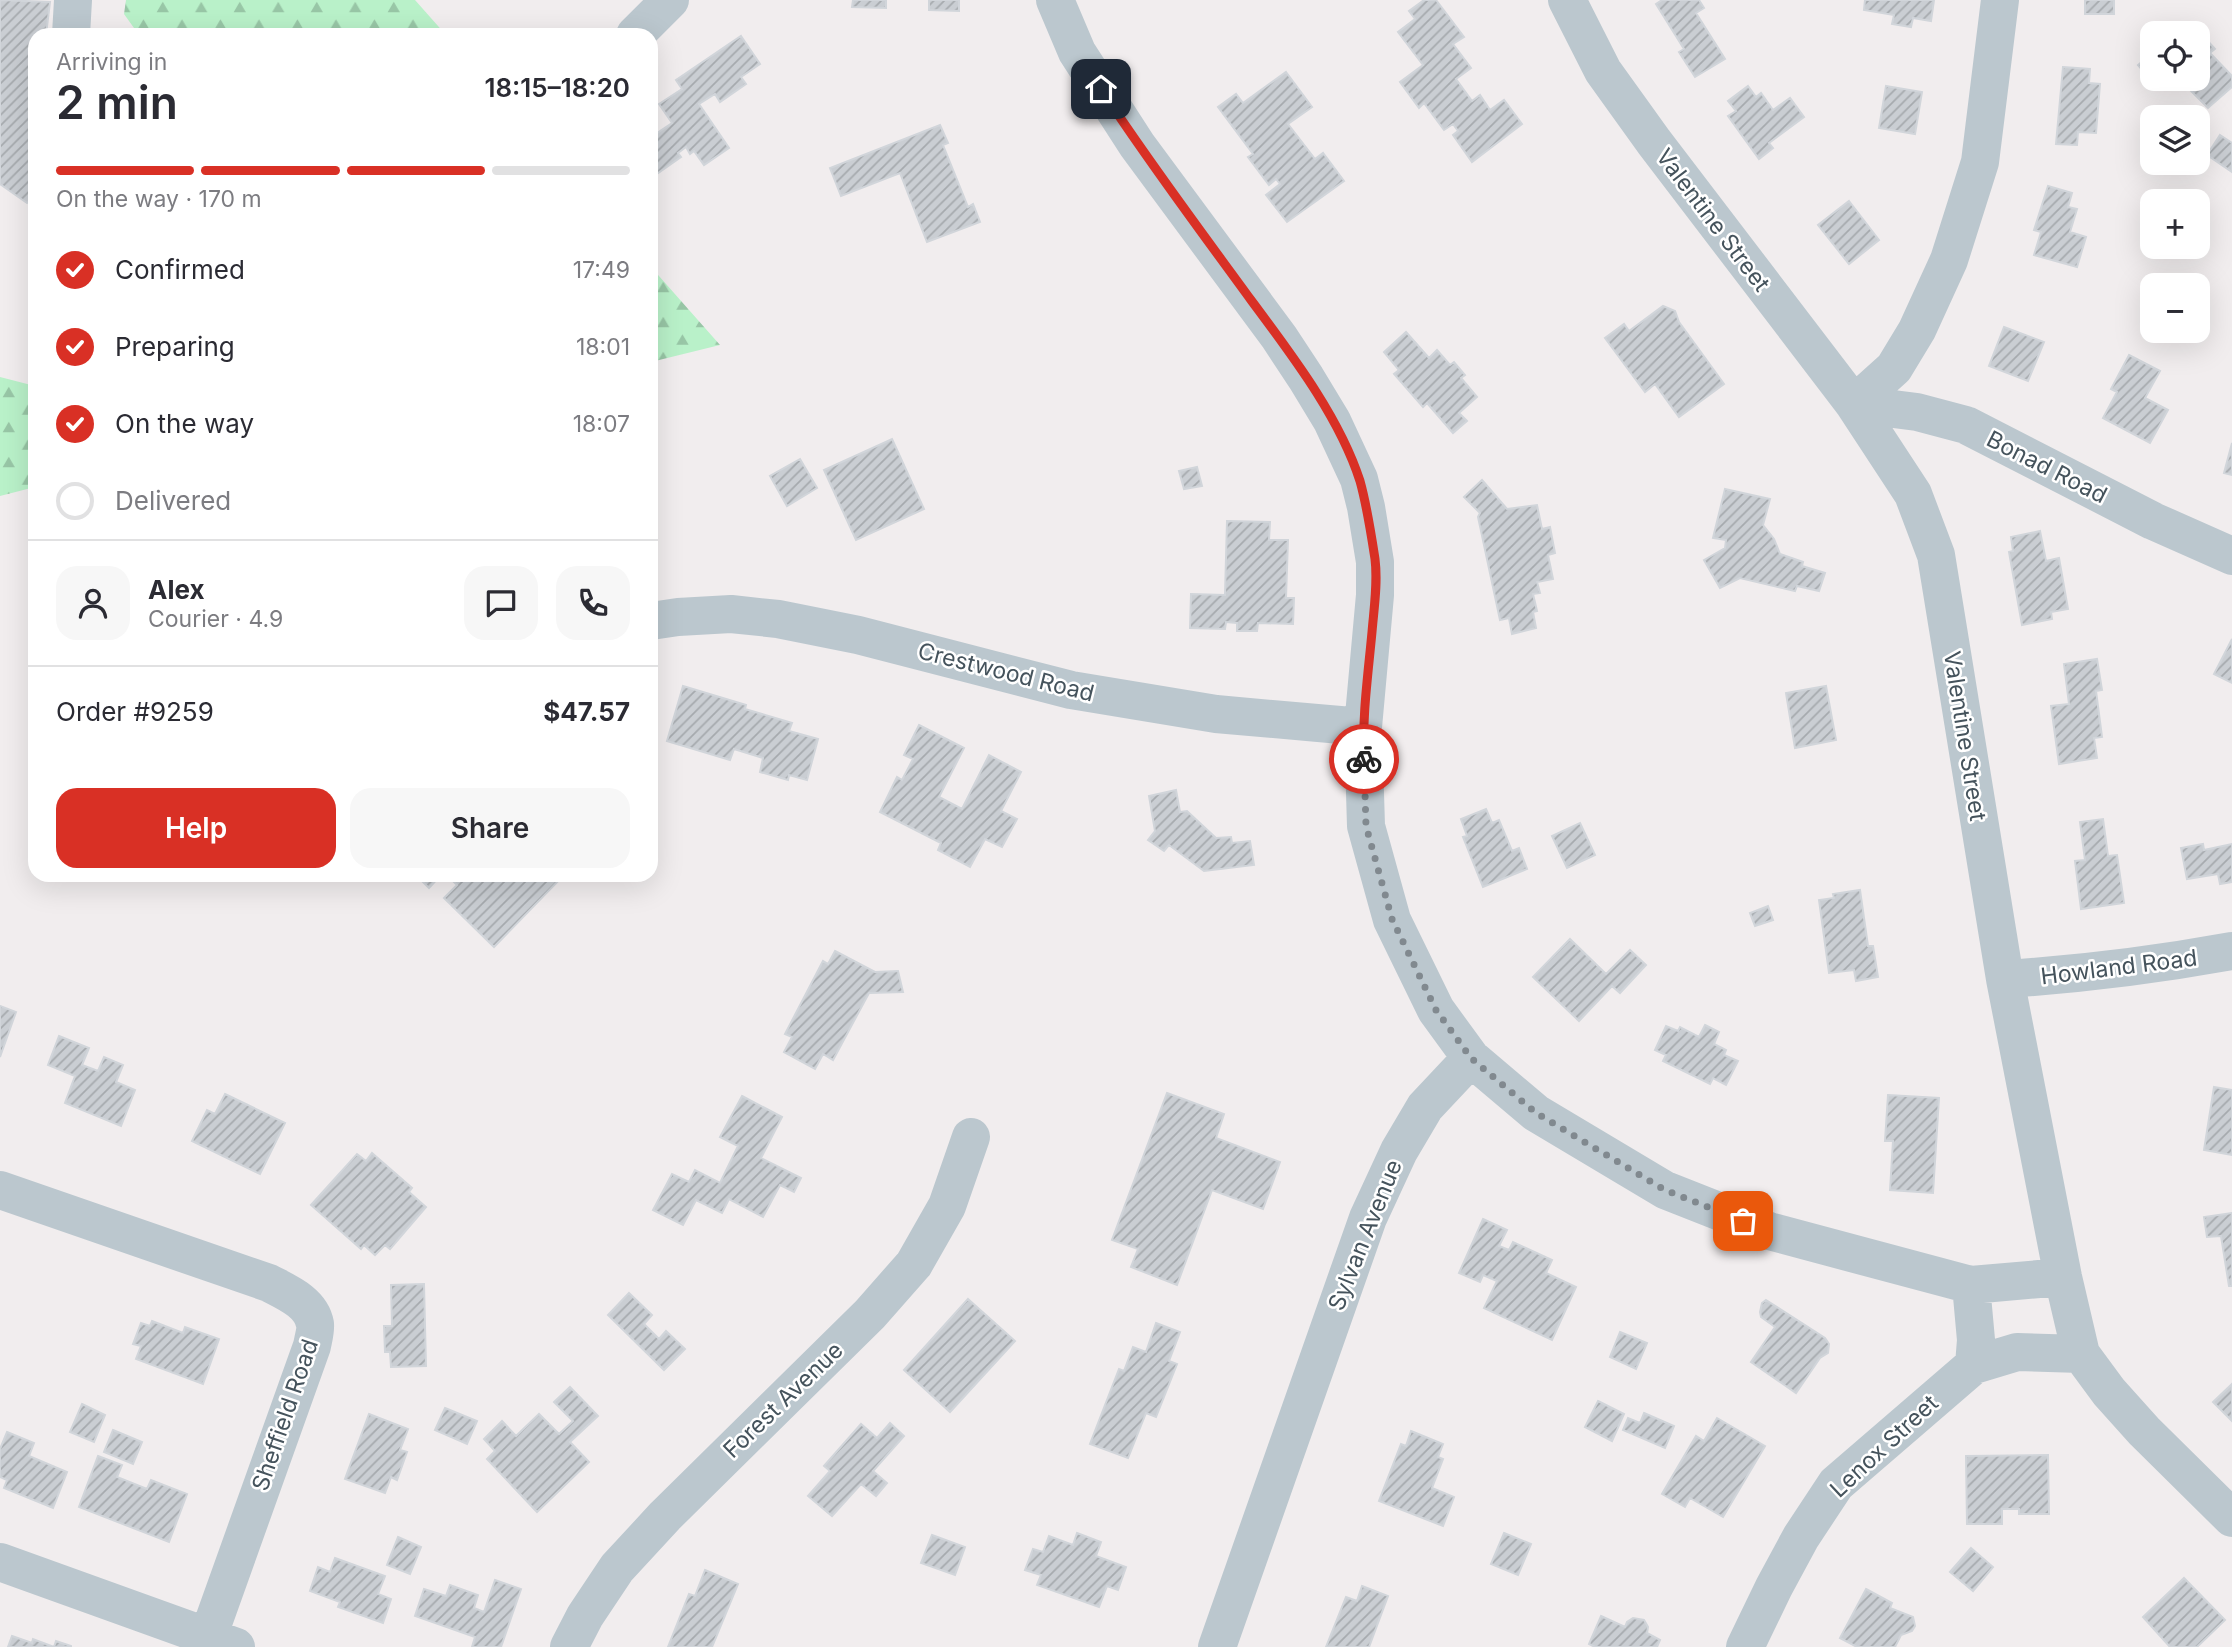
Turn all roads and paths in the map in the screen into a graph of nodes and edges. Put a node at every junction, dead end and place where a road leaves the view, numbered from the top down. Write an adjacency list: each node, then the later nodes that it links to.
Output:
1 (73, 0): 6 (street)
2 (670, 0): 7 (street)
3 (1055, 0): 11 (street)
4 (1567, 0): 8 (street, Valentine Street)
5 (2000, 0): 8 (street)
6 (71, 28)
7 (642, 28)
8 (1854, 404): 9 (street, Bonad Road); 13 (street, Valentine Street)
9 (2232, 556)
10 (658, 620): 11 (street, Crestwood Road)
11 (1363, 727): 14 (street)
12 (2232, 951): 13 (street, Howland Road)
13 (2005, 979): 17 (street, Valentine Street)
14 (1471, 1058): 18 (street); 25 (street, Sylvan Avenue)
15 (971, 1137): 24 (street, Forest Avenue)
16 (0, 1190): 23 (street, Sheffield Road)
17 (2063, 1277): 18 (street); 19 (street, Valentine Street)
18 (1971, 1285): 20 (street)
19 (2081, 1354): 20 (street, Lenox Street); 21 (street, Valentine Street)
20 (1974, 1365): 26 (street, Lenox Street)
21 (2232, 1518)
22 (0, 1562): 23 (street)
23 (200, 1640)
24 (569, 1647)
25 (1217, 1647)
26 (1745, 1647)

